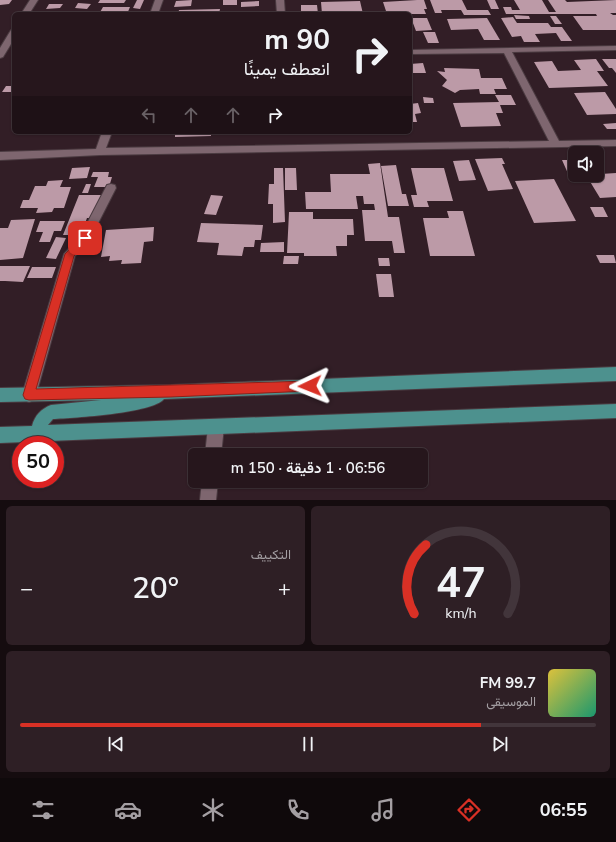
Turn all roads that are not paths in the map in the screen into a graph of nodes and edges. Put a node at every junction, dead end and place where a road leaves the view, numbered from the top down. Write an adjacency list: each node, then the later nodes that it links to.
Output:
1 (34, 0): 4 (street)
2 (159, 0): 5 (street)
3 (280, 0): 6 (street)
4 (26, 12)
5 (155, 12)
6 (281, 12)
7 (12, 35): 11 (street)
8 (616, 48): 9 (street)
9 (507, 50): 10 (street); 14 (street)
10 (412, 52)
11 (0, 55)
12 (106, 134): 15 (street)
13 (616, 143): 14 (street)
14 (556, 144): 15 (street)
15 (100, 152): 16 (street)
16 (0, 156)
17 (111, 188): 21 (street)
18 (616, 374): 19 (main road)
19 (171, 392): 21 (main road); 24 (main road)
20 (0, 395): 21 (main road)
21 (29, 395)
22 (616, 411): 23 (main road)
23 (216, 427): 24 (main road); 26 (street)
24 (40, 433): 25 (main road)
25 (0, 435)
26 (214, 448)
27 (209, 488): 28 (street)
28 (208, 500)

